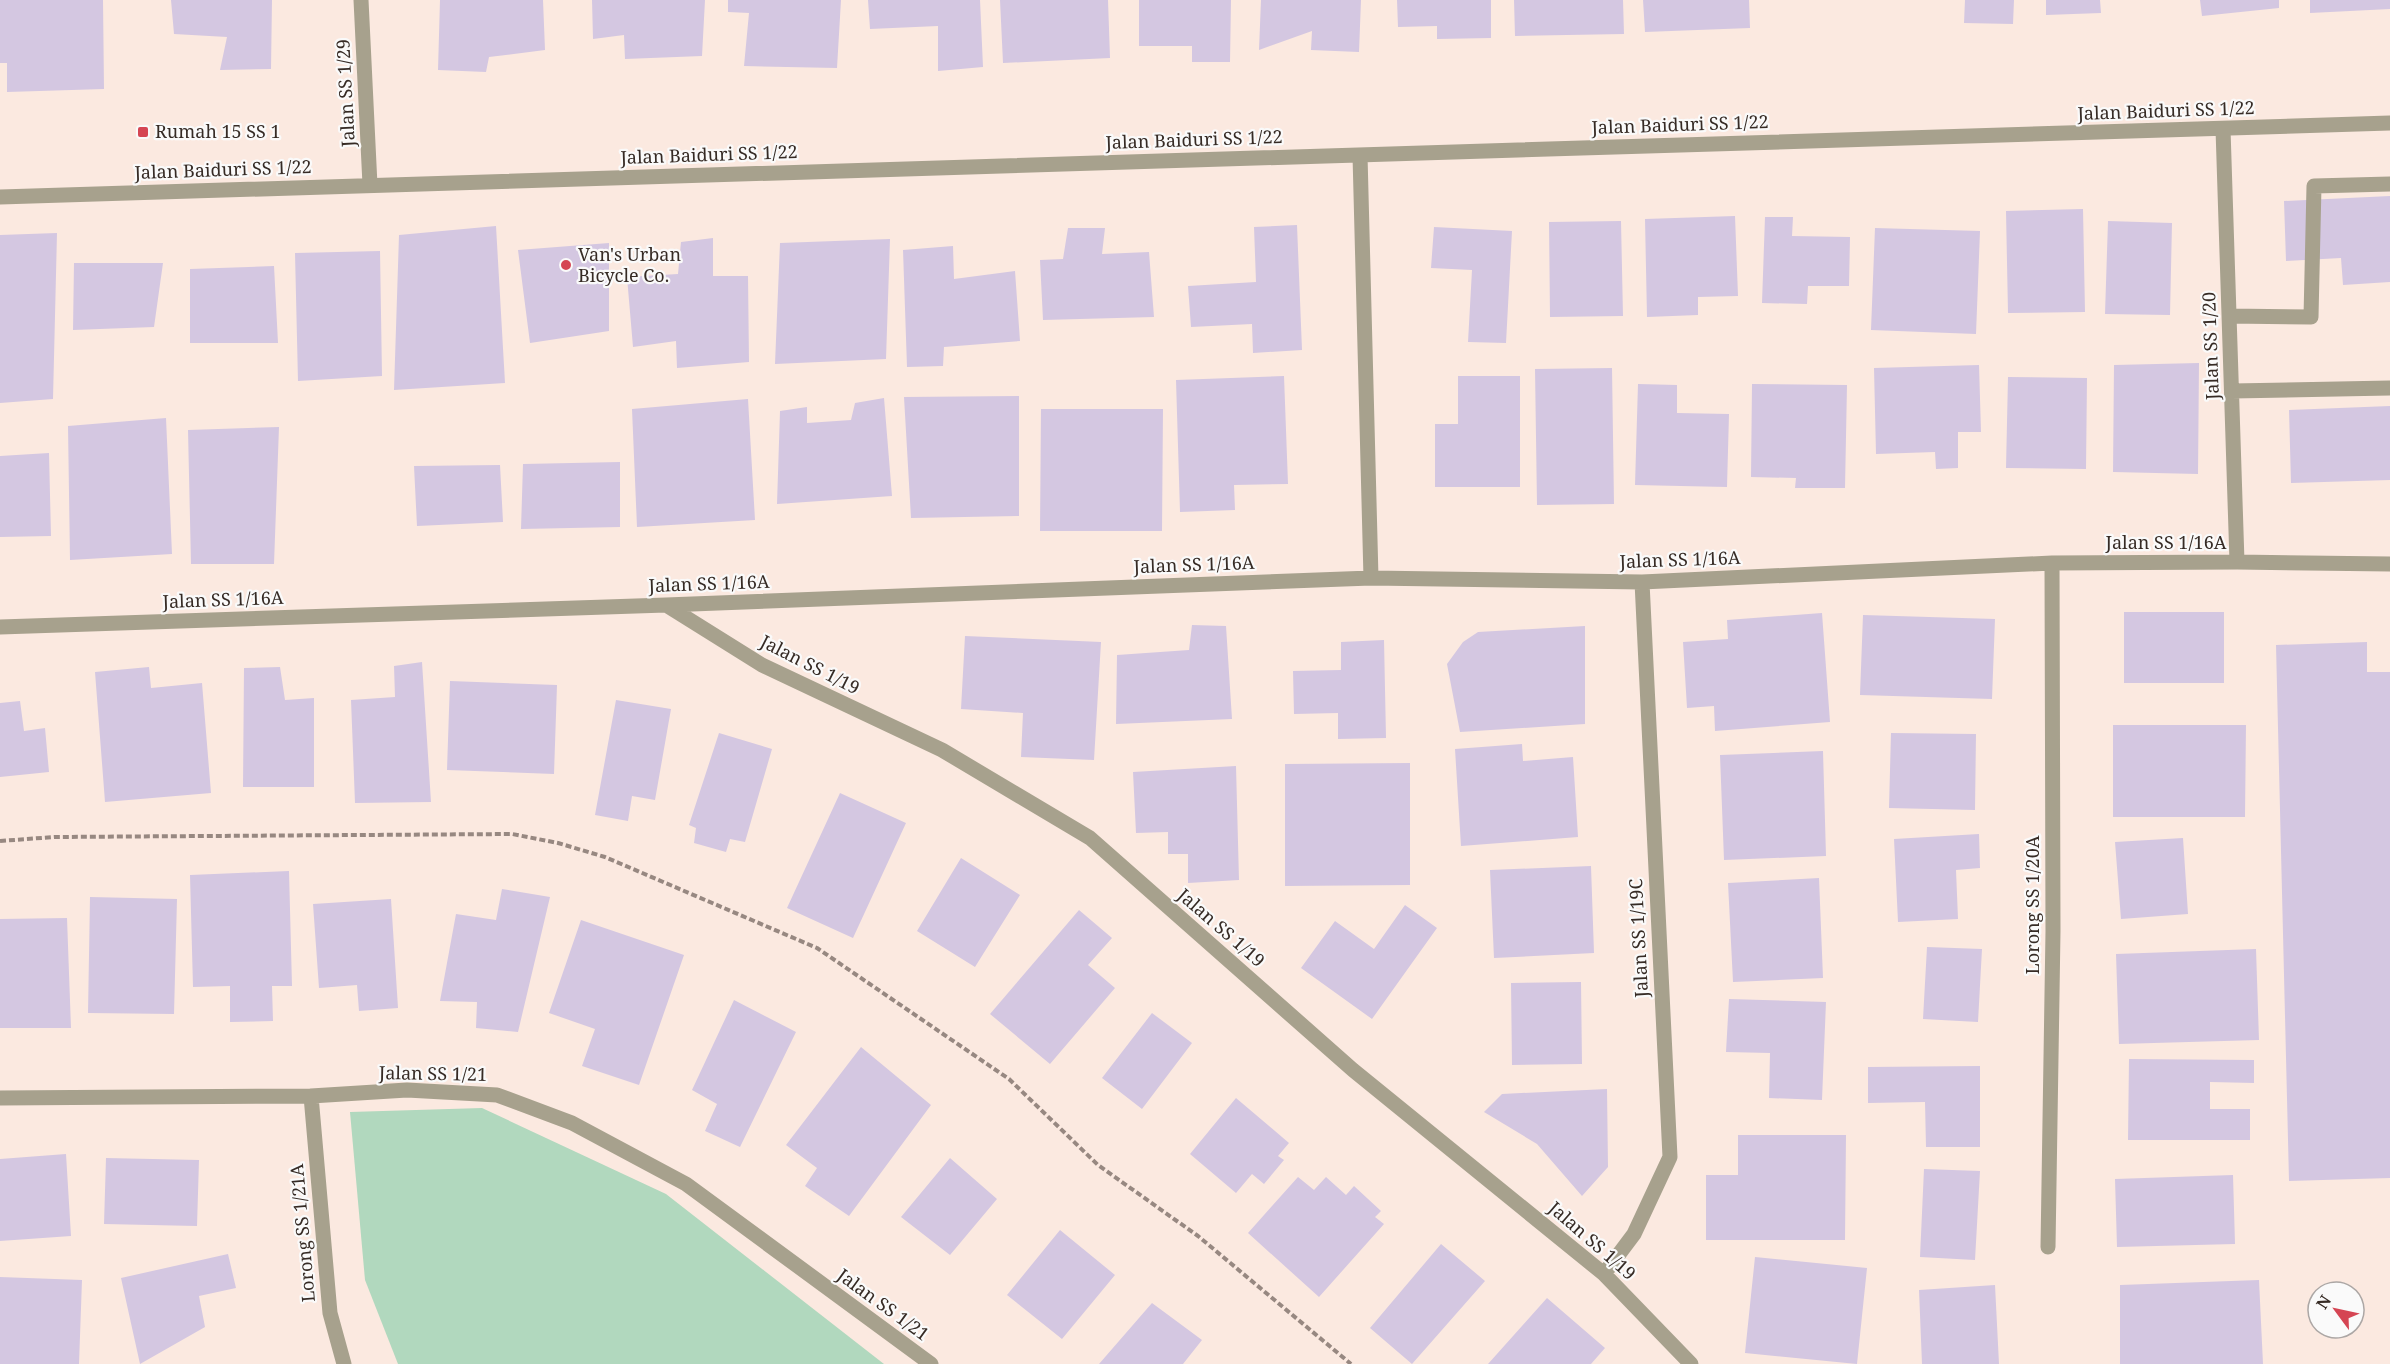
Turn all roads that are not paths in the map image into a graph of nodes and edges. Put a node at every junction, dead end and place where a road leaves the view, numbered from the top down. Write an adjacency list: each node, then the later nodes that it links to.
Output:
1 (361, 0): 6 (street, Jalan SS 1/29)
2 (2390, 123): 3 (street, Jalan Baiduri SS 1/22)
3 (2223, 129): 4 (street, Jalan Baiduri SS 1/22); 8 (street, Jalan SS 1/20)
4 (1360, 155): 6 (street, Jalan Baiduri SS 1/22); 14 (street)
5 (2390, 184): 8 (street)
6 (370, 185): 7 (street, Jalan Baiduri SS 1/22)
7 (0, 196)
8 (2229, 316): 10 (street, Jalan SS 1/20)
9 (2390, 388): 10 (street)
10 (2232, 391): 11 (street, Jalan SS 1/20)
11 (2237, 562): 12 (street, Jalan SS 1/16A); 13 (street, Jalan SS 1/16A)
12 (2052, 563): 15 (street, Jalan SS 1/16A); 20 (street, Lorong SS 1/20A)
13 (2390, 564)
14 (1371, 578): 15 (street, Jalan SS 1/16A); 16 (street, Jalan SS 1/16A)
15 (1642, 582): 21 (street, Jalan SS 1/19C)
16 (666, 605): 17 (street, Jalan SS 1/16A); 21 (street, Jalan SS 1/19)
17 (0, 627)
18 (311, 1096): 19 (street, Jalan SS 1/21); 22 (street, Lorong SS 1/21A); 23 (street, Jalan SS 1/21)
19 (0, 1098)
20 (2048, 1247)
21 (1604, 1274): 24 (street, Jalan SS 1/19)
22 (344, 1364)
23 (931, 1364)
24 (1691, 1364)

